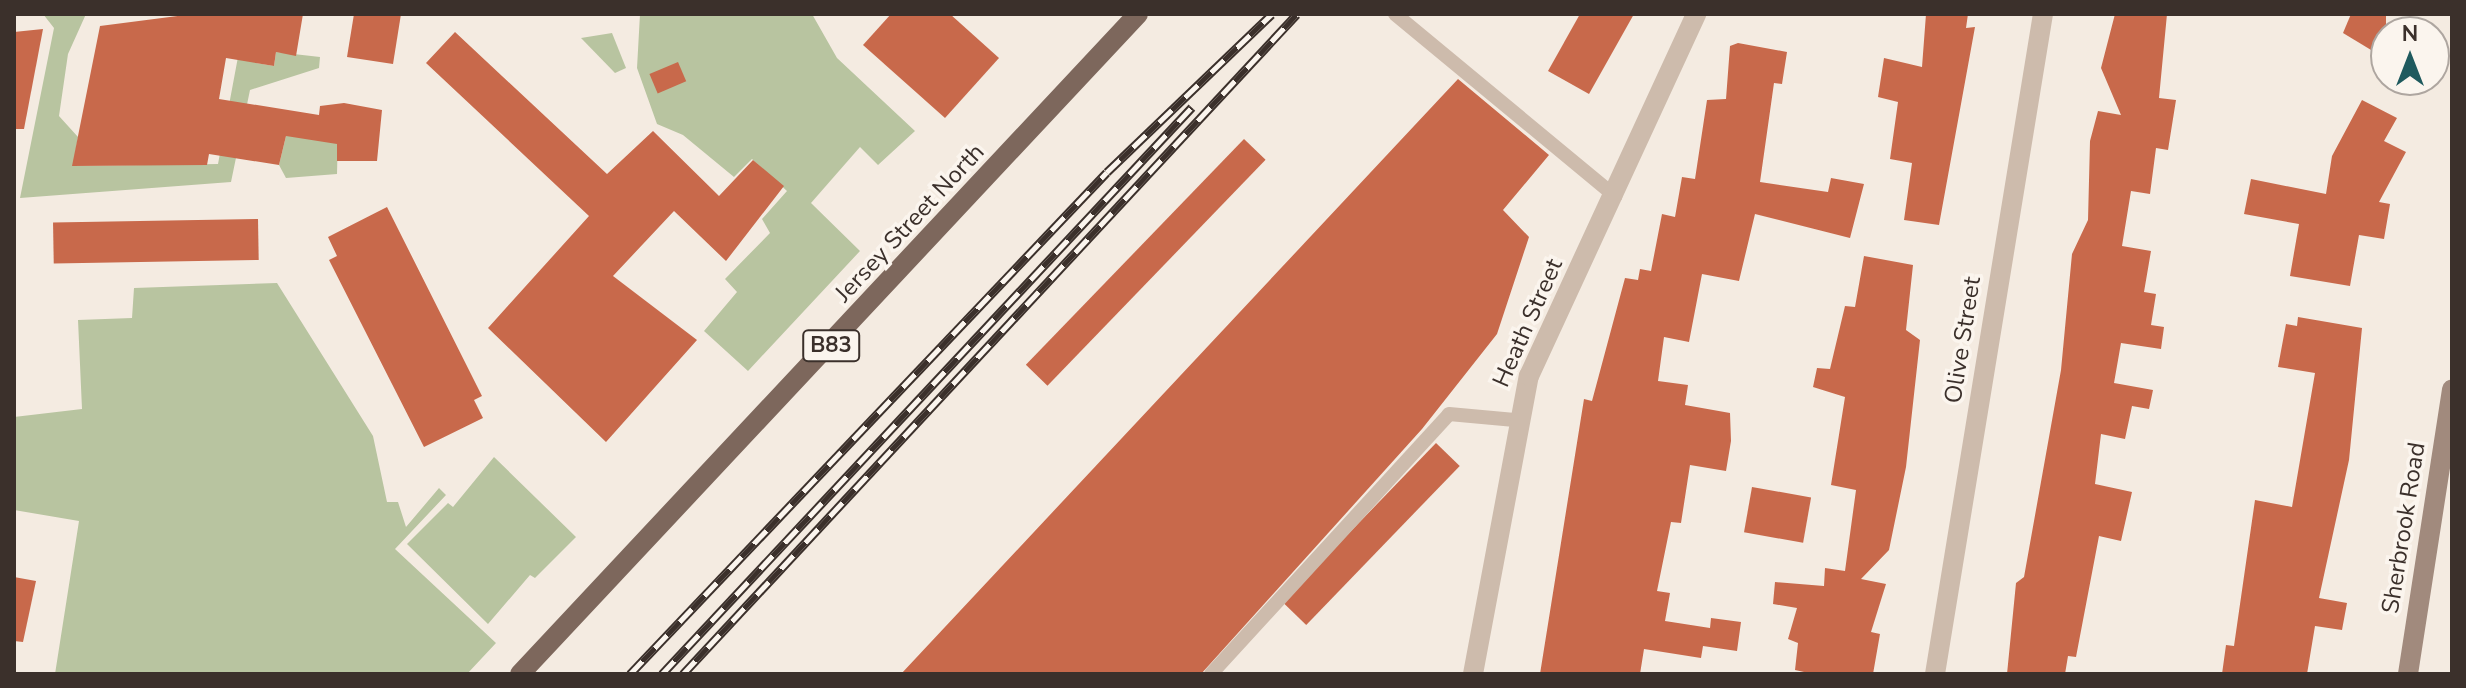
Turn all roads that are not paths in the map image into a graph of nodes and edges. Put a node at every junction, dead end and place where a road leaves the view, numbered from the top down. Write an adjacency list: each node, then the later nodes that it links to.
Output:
1 (1138, 14): 8 (main road, Jersey Street North / B83)
2 (1395, 14): 5 (lane)
3 (1696, 14): 5 (street, Heath Street)
4 (2043, 14): 11 (street, Olive Street)
5 (1615, 196): 7 (street, Heath Street)
6 (2452, 389): 12 (main road, Sherbrook Road)
7 (1515, 420): 9 (lane); 10 (street, Heath Street)
8 (520, 674)
9 (1211, 674)
10 (1473, 674)
11 (1935, 674)
12 (2408, 674)

